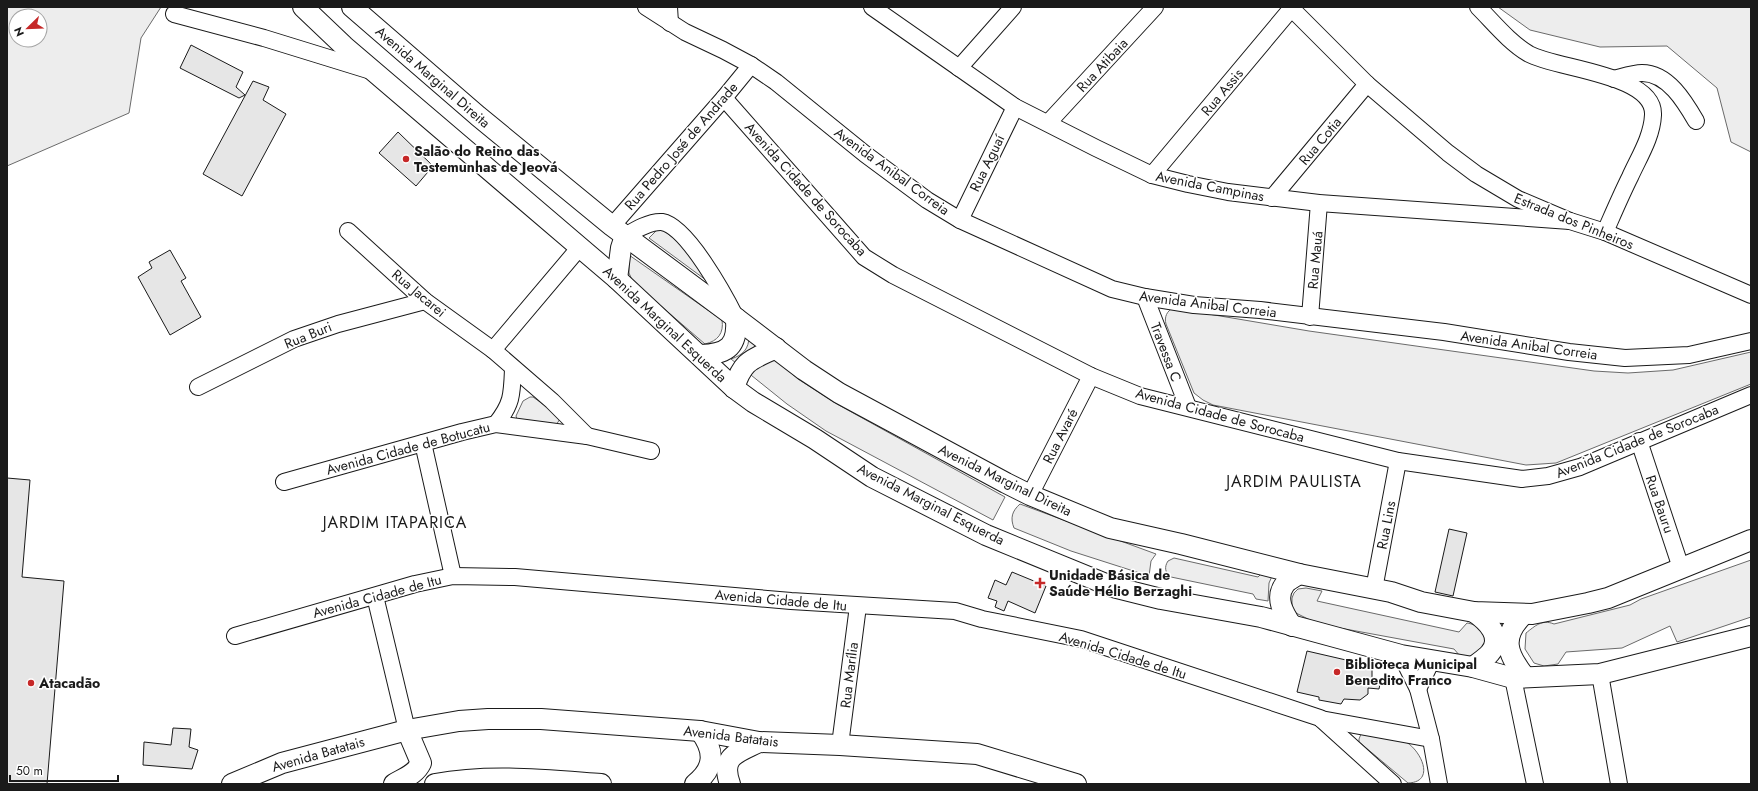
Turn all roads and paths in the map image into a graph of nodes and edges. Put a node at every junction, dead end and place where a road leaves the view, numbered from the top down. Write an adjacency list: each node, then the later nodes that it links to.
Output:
1 (303, 7): 14 (main road, Avenida Marginal Esquerda)
2 (352, 7): 27 (main road, Avenida Marginal Direita)
3 (646, 7): 11 (street, Avenida Anibal Correia)
4 (669, 7): 11 (street)
5 (873, 7): 13 (street, Avenida Campinas)
6 (1013, 7): 13 (street)
7 (1155, 7): 20 (street, Rua Atibaia)
8 (1478, 7): 15 (street)
9 (1291, 8): 16 (street, Estrada dos Pinheiros); 21 (street, Rua Assis)
10 (174, 14): 14 (street)
11 (670, 23): 12 (street, Avenida Anibal Correia)
12 (751, 65): 17 (street, Rua Pedro José de Andrade); 24 (street, Avenida Anibal Correia)
13 (959, 68): 18 (street, Avenida Campinas)
14 (379, 73): 29 (main road, Avenida Marginal Esquerda)
15 (1612, 79): 19 (street); 28 (street)
16 (1367, 84): 22 (street, Rua Cotia); 25 (street, Estrada dos Pinheiros)
17 (724, 98): 27 (street, Rua Pedro José de Andrade); 41 (street, Avenida Cidade de Sorocaba)
18 (1014, 107): 20 (street, Avenida Campinas); 24 (street, Rua Aguaí)
19 (1696, 121)
20 (1048, 124): 21 (street, Avenida Campinas)
21 (1152, 175): 22 (street, Avenida Campinas)
22 (1272, 198): 23 (street, Avenida Campinas)
23 (1319, 204): 25 (street, Avenida Campinas); 34 (street, Rua Mauá)
24 (960, 220): 32 (street, Avenida Anibal Correia)
25 (1570, 221): 28 (street, Estrada dos Pinheiros)
26 (348, 231): 33 (street, Rua Jacarei)
27 (619, 231): 30 (main road); 35 (main road, Avenida Marginal Direita); 35 (street, Avenida Marginal Direita)
28 (1605, 232): 31 (street, Estrada dos Pinheiros)
29 (580, 247): 30 (main road, Avenida Marginal Esquerda); 38 (street)
30 (617, 278): 39 (main road, Avenida Marginal Esquerda)
31 (1751, 295)
32 (1145, 297): 34 (street, Avenida Anibal Correia); 45 (street, Travessa C)
33 (425, 301): 38 (street, Rua Jacarei); 42 (street, Rua Buri)
34 (1310, 317): 36 (street, Avenida Anibal Correia)
35 (736, 318): 37 (main road, Avenida Marginal Direita); 39 (main road)
36 (1751, 341)
37 (776, 348): 43 (main road); 53 (main road, Avenida Marginal Direita)
38 (493, 350): 40 (street, Rua Jacarei)
39 (701, 355): 43 (main road, Avenida Marginal Esquerda)
40 (513, 369): 46 (street); 47 (street, Rua Jacarei)
41 (1091, 376): 45 (street, Avenida Cidade de Sorocaba); 53 (street, Rua Avaré)
42 (198, 387)
43 (734, 388): 63 (main road, Avenida Marginal Esquerda)
44 (1751, 395): 48 (street, Avenida Cidade de Sorocaba)
45 (1188, 407): 51 (street, Avenida Cidade de Sorocaba)
46 (496, 424): 47 (street, Avenida Cidade de Botucatu); 49 (street, Avenida Cidade de Botucatu)
47 (587, 436): 50 (street, Avenida Cidade de Botucatu)
48 (1638, 441): 51 (street, Avenida Cidade de Sorocaba); 55 (street, Rua Bauru)
49 (423, 443): 52 (street, Avenida Cidade de Botucatu); 57 (street)
50 (651, 451)
51 (1398, 460): 58 (street, Rua Lins)
52 (284, 482)
53 (1030, 495): 56 (main road, Avenida Marginal Direita)
54 (1751, 540): 55 (main road, Avenida Marginal Direita)
55 (1681, 568): 62 (main road, Avenida Marginal Direita)
56 (1299, 574): 58 (main road, Avenida Marginal Direita); 63 (main road)
57 (453, 576): 59 (street, Avenida Cidade de Itu); 60 (street, Avenida Cidade de Itu)
58 (1374, 589): 61 (main road, Avenida Marginal Direita)
59 (375, 596): 64 (street, Avenida Cidade de Itu); 73 (street)
60 (858, 606): 72 (street, Avenida Cidade de Itu); 77 (street, Rua Marília)
61 (1474, 612): 62 (main road, Avenida Marginal Direita); 68 (main road)
62 (1524, 614): 70 (main road)
63 (1292, 626): 66 (main road, Avenida Marginal Esquerda)
64 (235, 636)
65 (1751, 636): 69 (main road, Avenida Marginal Esquerda)
66 (1401, 655): 67 (main road, Avenida Marginal Esquerda); 71 (street)
67 (1432, 660): 68 (main road, Avenida Marginal Esquerda); 71 (street)
68 (1473, 667): 70 (main road, Avenida Marginal Esquerda)
69 (1600, 674): 70 (main road, Avenida Marginal Esquerda); 88 (street)
70 (1519, 678): 87 (street)
71 (1418, 689): 75 (street)
72 (1320, 718): 75 (street, Avenida Cidade de Itu); 86 (street, Avenida Cidade de Itu)
73 (407, 730): 74 (main road, Avenida Batatais); 79 (main road, Avenida Batatais); 80 (main road)
74 (700, 731): 76 (main road, Avenida Batatais); 83 (main road)
75 (1431, 739): 78 (street)
76 (759, 742): 77 (main road, Avenida Batatais); 84 (main road)
77 (840, 745): 85 (main road, Avenida Batatais)
78 (1437, 782)
79 (232, 784)
80 (394, 784)
81 (435, 784): 82 (main road)
82 (601, 784)
83 (695, 784)
84 (730, 784)
85 (1076, 784)
86 (1393, 784)
87 (1535, 784)
88 (1619, 784)

